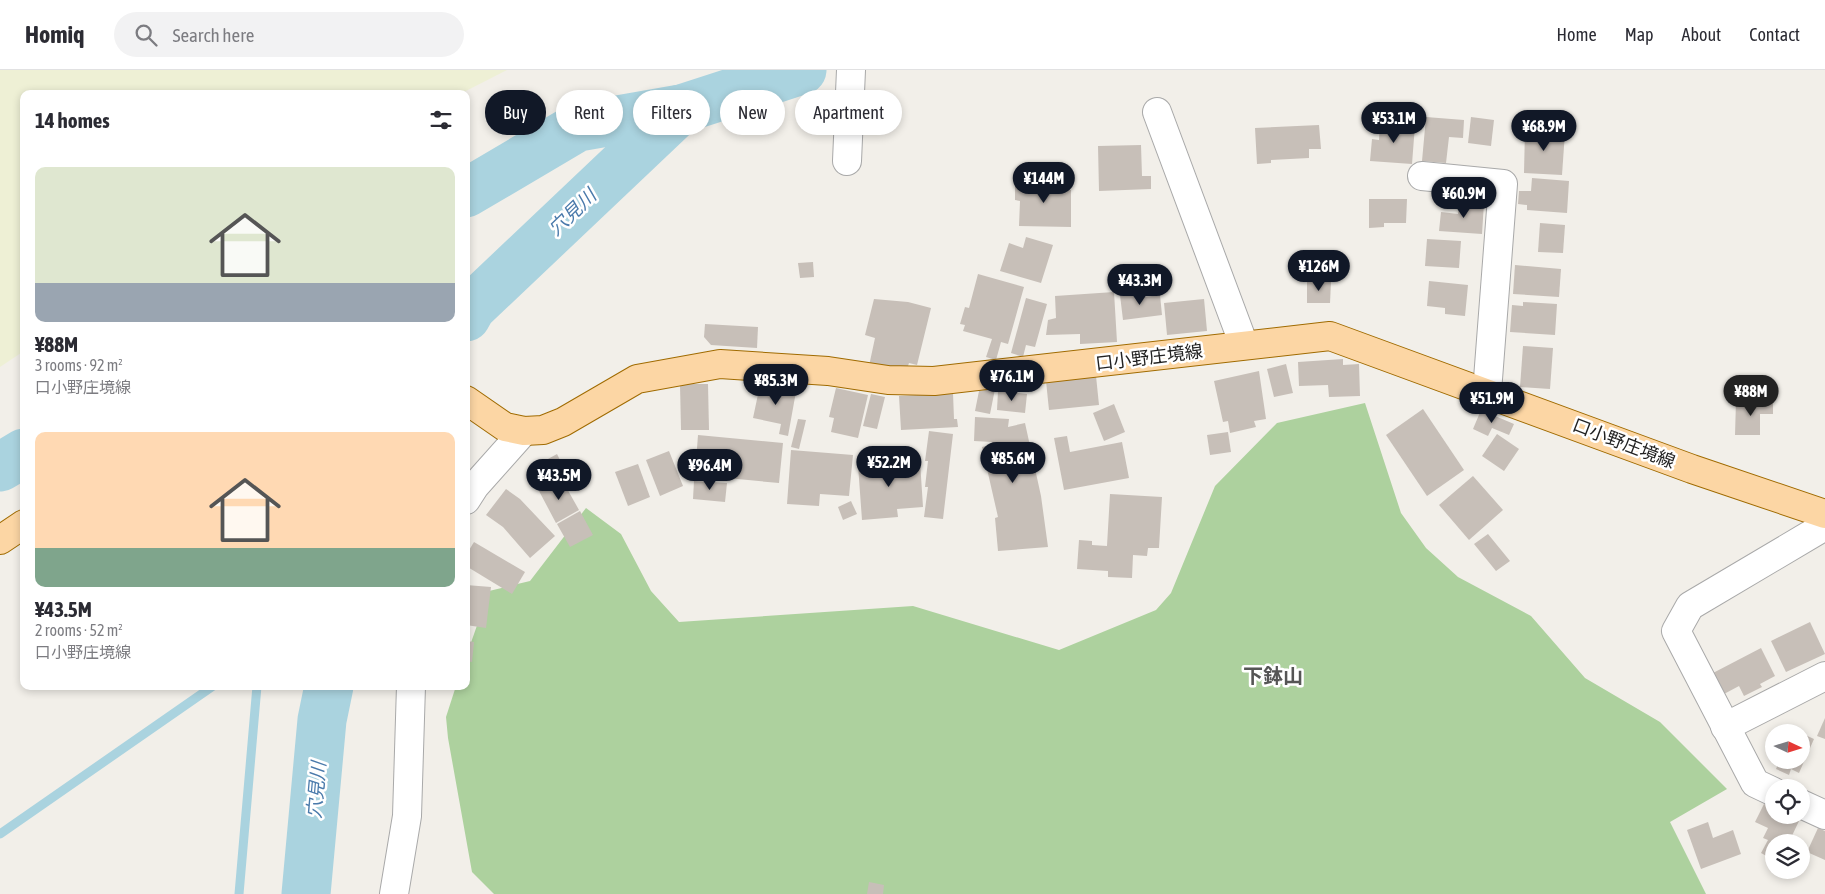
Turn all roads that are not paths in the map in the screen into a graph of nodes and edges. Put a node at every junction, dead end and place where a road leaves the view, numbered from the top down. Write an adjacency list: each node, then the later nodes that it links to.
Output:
1 (851, 70): 3 (street)
2 (1158, 112): 5 (street)
3 (847, 162)
4 (1422, 176): 6 (street)
5 (1244, 345): 6 (main road, 口小野庄境線); 8 (main road, 口小野庄境線)
6 (1486, 392): 10 (main road, 口小野庄境線)
7 (470, 402): 8 (main road)
8 (515, 429): 9 (street)
9 (470, 494)
10 (1825, 514)
11 (1825, 526): 16 (street)
12 (20, 527): 13 (main road)
13 (0, 540)
14 (1825, 676): 16 (street)
15 (411, 690): 20 (street)
16 (1725, 727): 17 (street)
17 (1765, 788)
18 (1810, 808): 19 (street)
19 (1825, 815)
20 (394, 894)

